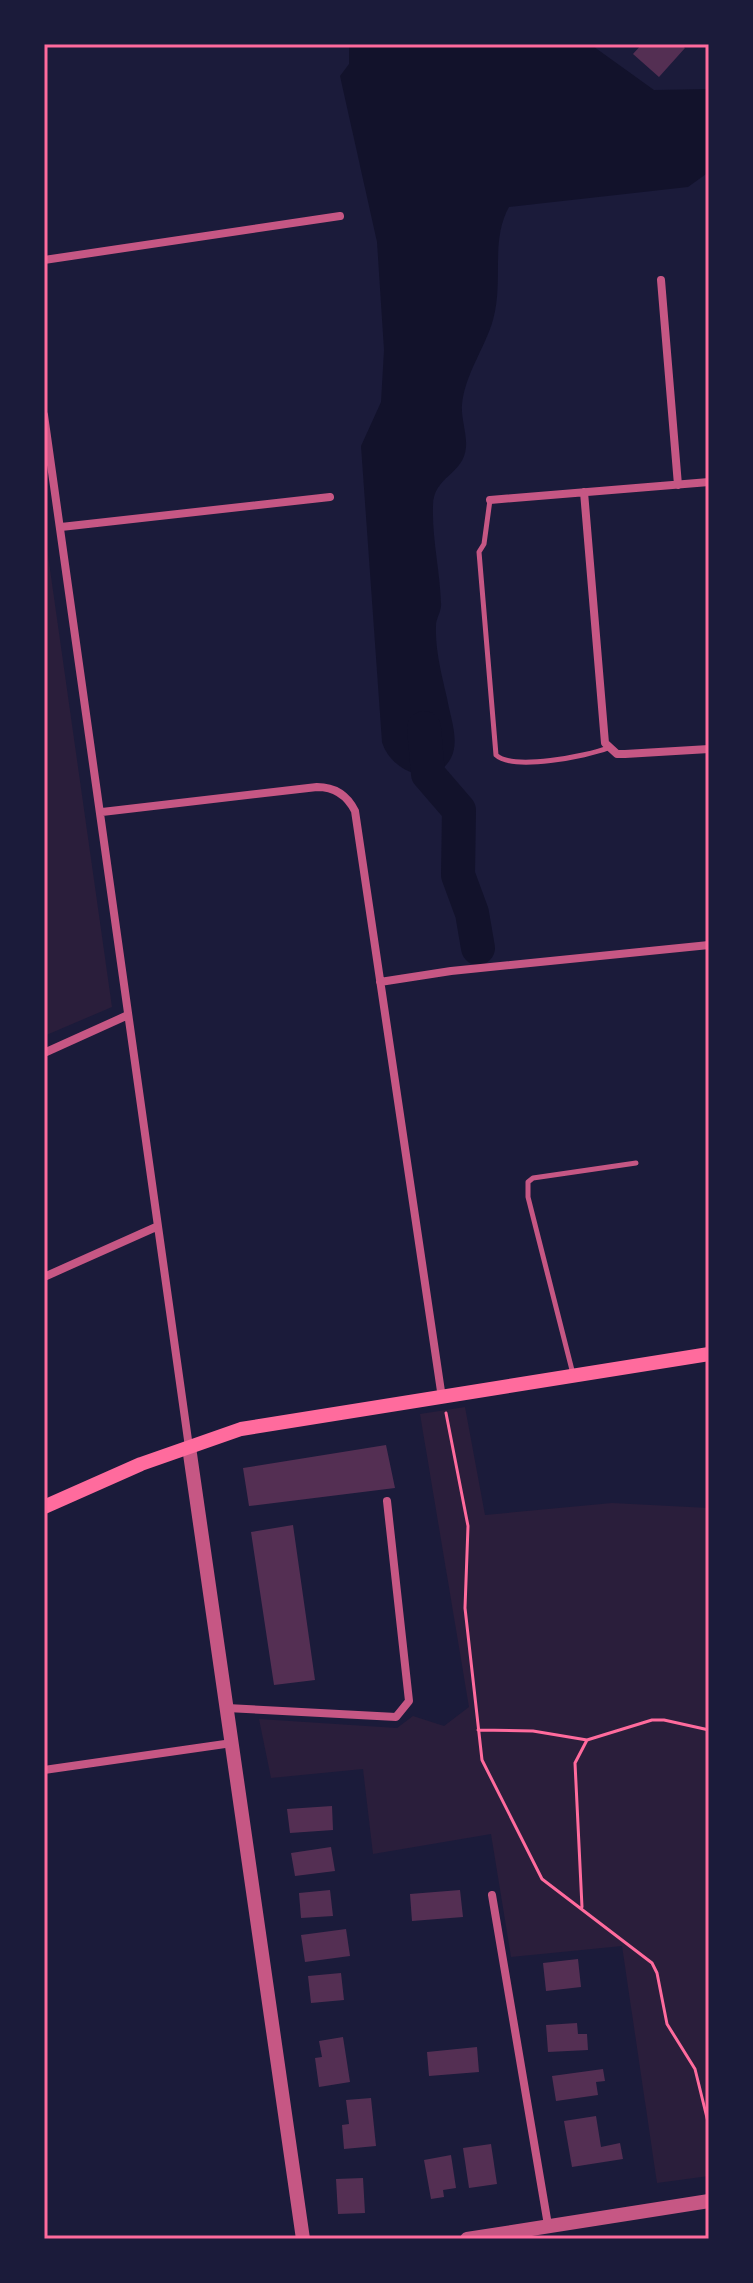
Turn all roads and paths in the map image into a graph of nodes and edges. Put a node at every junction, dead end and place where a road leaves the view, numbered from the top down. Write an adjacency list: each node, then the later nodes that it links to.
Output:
1 (340, 216): 2 (street)
2 (44, 260)
3 (661, 280): 6 (street)
4 (44, 415): 10 (street)
5 (709, 482): 6 (street)
6 (678, 485): 7 (street)
7 (584, 492): 9 (street); 11 (street)
8 (330, 497): 10 (street)
9 (490, 500): 11 (lane)
10 (61, 527): 13 (street)
11 (608, 748): 12 (street)
12 (709, 749)
13 (102, 812): 15 (street); 16 (street)
14 (709, 945): 15 (street)
15 (380, 982): 23 (street)
16 (128, 1015): 17 (street); 19 (street)
17 (44, 1053)
18 (636, 1163): 22 (lane)
19 (156, 1227): 20 (street); 24 (street)
20 (44, 1277)
21 (709, 1354): 22 (main road)
22 (573, 1375): 23 (main road)
23 (442, 1398): 24 (main road); 28 (path)
24 (189, 1447): 26 (main road); 27 (street)
25 (387, 1501): 27 (street)
26 (44, 1507)
27 (227, 1708): 31 (street)
28 (478, 1730): 30 (path); 34 (path)
29 (709, 1730): 30 (path)
30 (586, 1741): 34 (path)
31 (232, 1743): 32 (street); 38 (street)
32 (44, 1770)
33 (492, 1895): 37 (street)
34 (582, 1904): 35 (path)
35 (709, 2126)
36 (709, 2201): 37 (street)
37 (549, 2232): 39 (street)
38 (303, 2239)
39 (467, 2239)

